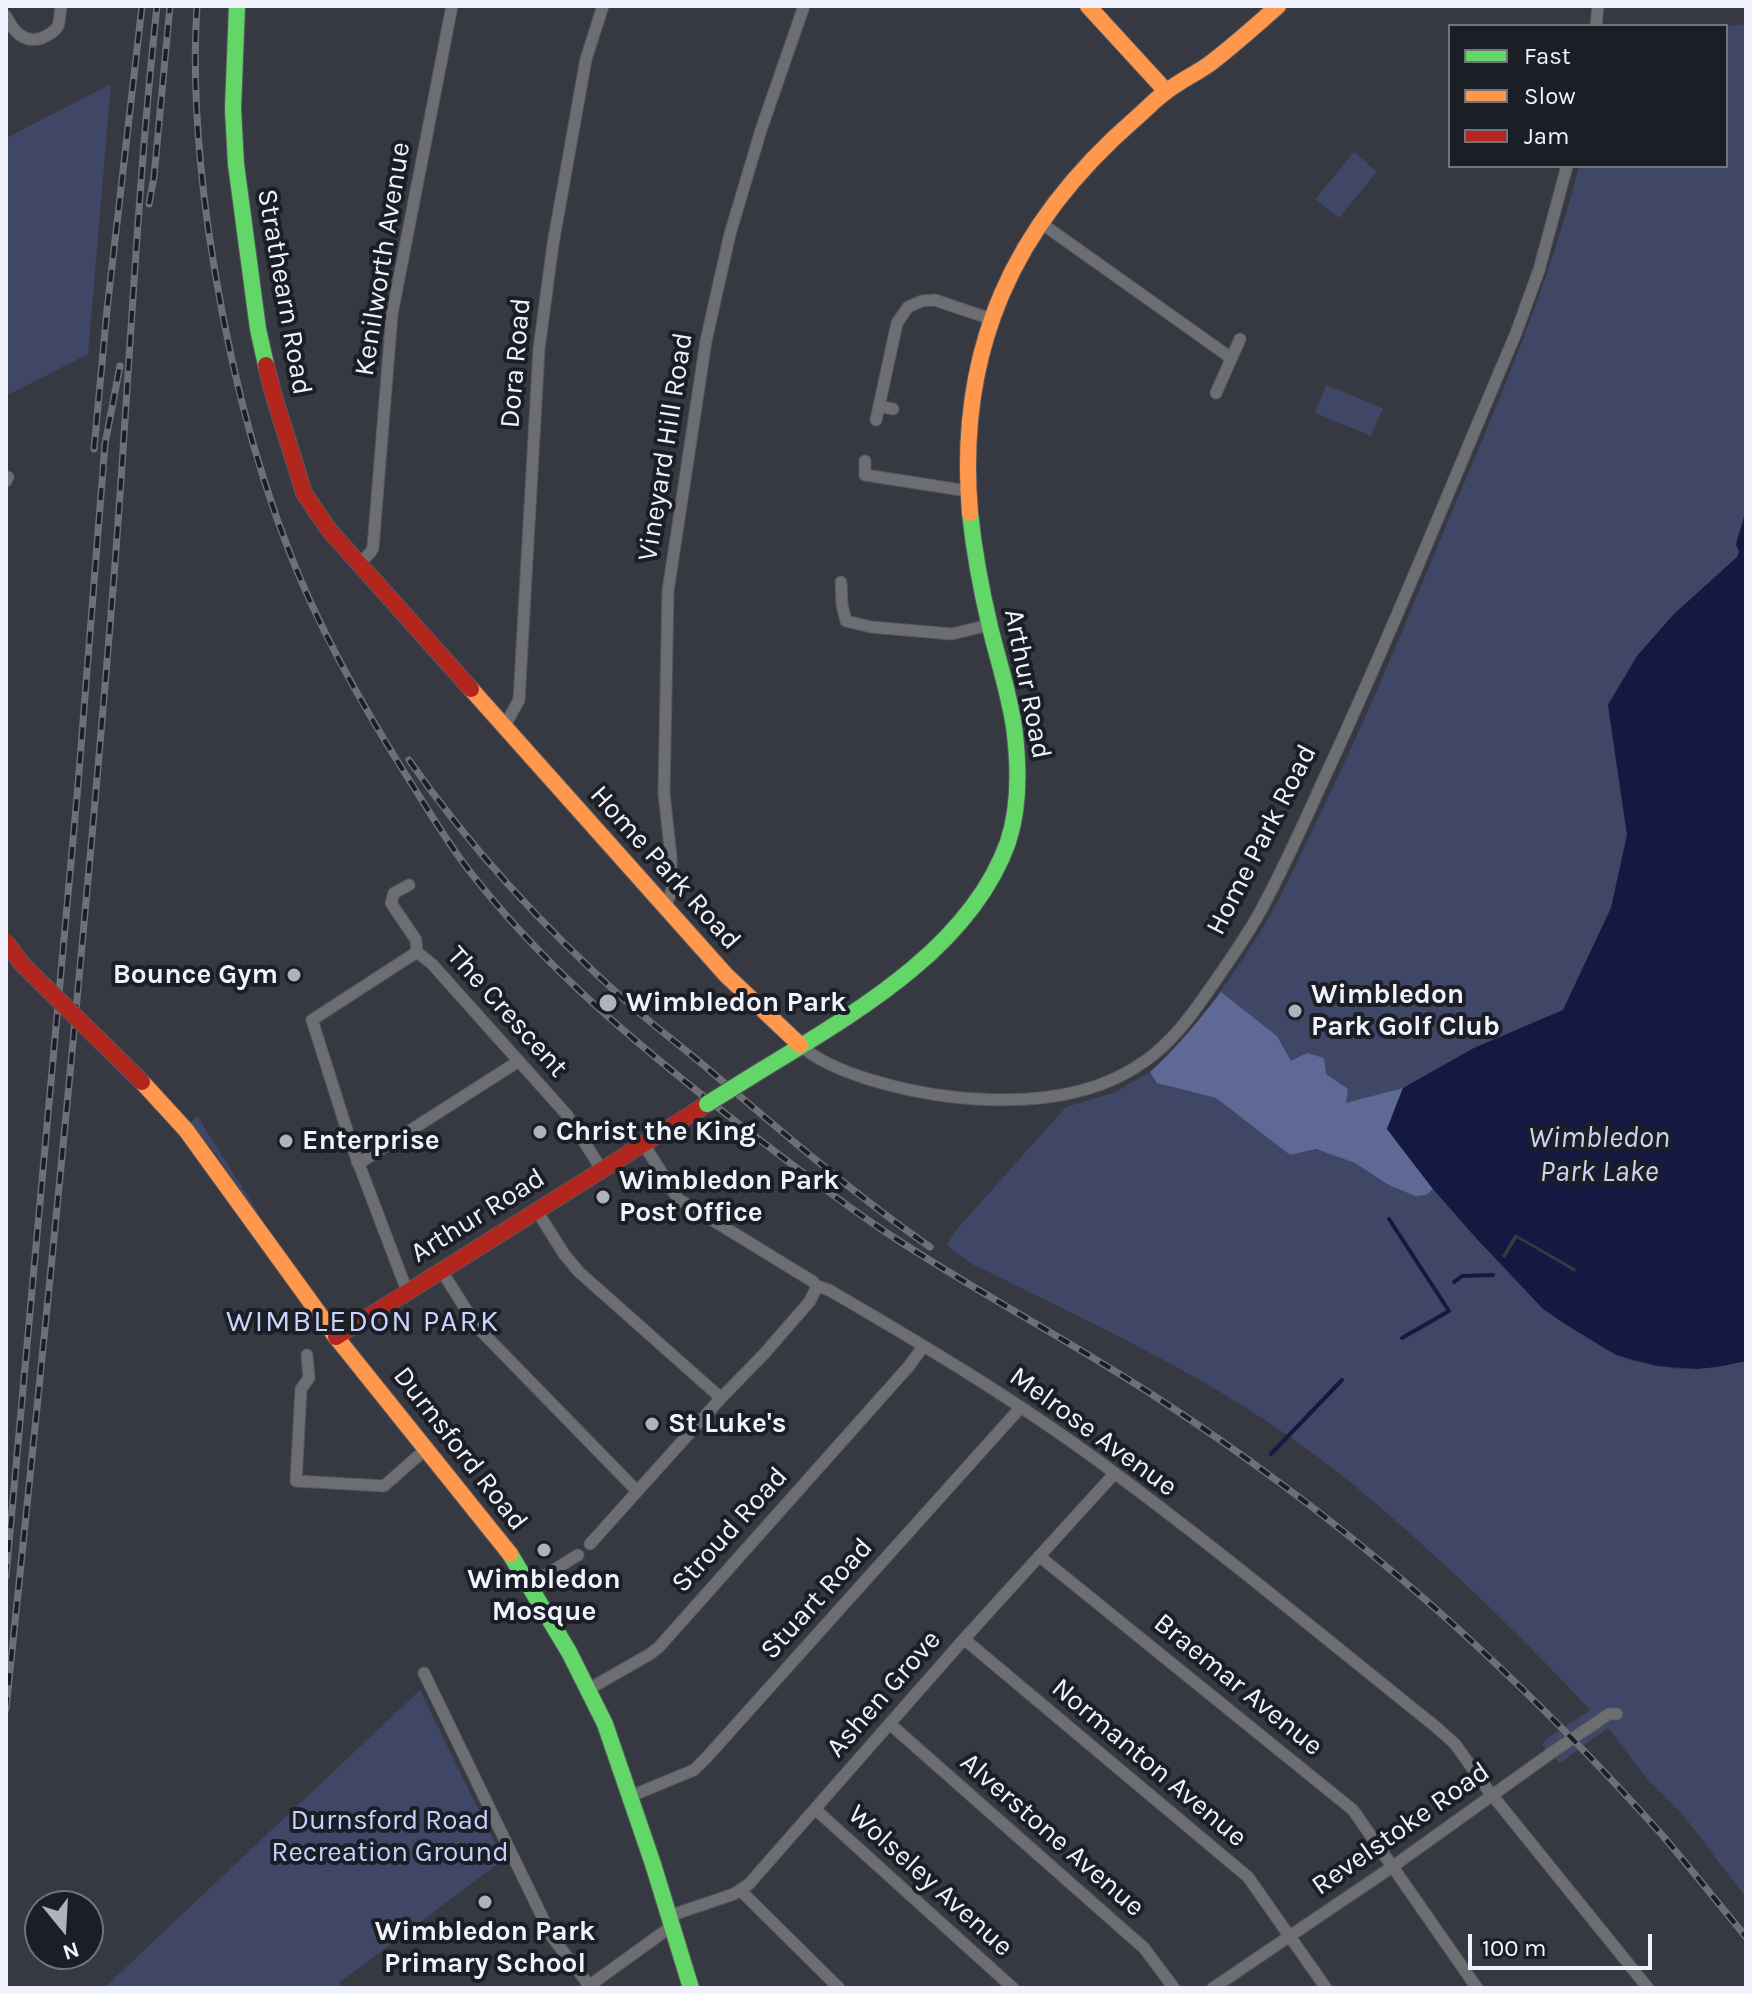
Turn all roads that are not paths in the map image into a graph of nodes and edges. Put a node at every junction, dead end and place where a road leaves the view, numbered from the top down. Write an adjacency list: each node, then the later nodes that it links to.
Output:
1 (61, 6): 8 (street)
2 (237, 6): 21 (street, Strathearn Road)
3 (452, 6): 21 (street, Kenilworth Avenue)
4 (603, 6): 24 (street, Dora Road)
5 (804, 6): 26 (street, Vineyard Hill Road)
6 (1088, 6): 9 (street)
7 (1278, 6): 9 (street, Arthur Road)
8 (6, 16)
9 (1166, 91): 11 (street, Arthur Road)
10 (1566, 168): 29 (street, Home Park Road)
11 (1041, 223): 12 (street, Arthur Road); 14 (street)
12 (991, 319): 16 (street); 20 (street, Arthur Road)
13 (1240, 339): 14 (street)
14 (1231, 358): 15 (street)
15 (1216, 393)
16 (879, 406): 17 (street); 18 (street)
17 (893, 409)
18 (876, 420)
19 (865, 461): 20 (street)
20 (968, 491): 23 (street, Arthur Road)
21 (359, 564): 24 (street, Home Park Road)
22 (841, 582): 23 (street)
23 (989, 625): 29 (street, Arthur Road)
24 (504, 727): 26 (street, Home Park Road)
25 (409, 885): 28 (street)
26 (665, 907): 29 (street, Home Park Road)
27 (6, 942): 38 (street, Durnsford Road, bridge)
28 (417, 952): 30 (street, The Crescent); 32 (street, The Crescent)
29 (800, 1045): 31 (street, Arthur Road, bridge)
30 (519, 1061): 32 (street); 33 (street, The Crescent)
31 (643, 1143): 33 (street, Arthur Road); 36 (street, Melrose Avenue)
32 (357, 1162): 37 (street, The Crescent)
33 (602, 1170): 34 (street, Arthur Road)
34 (537, 1211): 35 (street, Arthur Road); 41 (street)
35 (441, 1270): 37 (street, Arthur Road); 45 (street)
36 (817, 1286): 39 (street, Melrose Avenue); 41 (street)
37 (407, 1291): 38 (street, Arthur Road)
38 (336, 1337): 43 (street, Durnsford Road)
39 (923, 1347): 42 (street, Melrose Avenue); 52 (street, Stroud Road)
40 (307, 1355): 43 (street)
41 (721, 1398): 45 (street)
42 (1021, 1407): 44 (street, Melrose Avenue); 56 (street, Stuart Road)
43 (427, 1448): 49 (street, Durnsford Road)
44 (1115, 1473): 48 (street, Ashen Grove); 55 (street, Melrose Avenue)
45 (637, 1491): 46 (street)
46 (590, 1544)
47 (578, 1555): 49 (street)
48 (1039, 1556): 50 (street, Ashen Grove); 58 (street, Braemar Avenue)
49 (530, 1585): 52 (street, Durnsford Road)
50 (964, 1639): 54 (street, Ashen Grove); 61 (street, Normanton Avenue)
51 (424, 1673): 62 (street)
52 (589, 1689): 56 (street, Durnsford Road)
53 (1617, 1714): 55 (street, Revelstoke Road)
54 (890, 1724): 57 (street, Ashen Grove); 66 (street, Alverstone Avenue)
55 (1493, 1795): 58 (street, Revelstoke Road); 70 (street, Melrose Avenue)
56 (631, 1796): 60 (street, Durnsford Road)
57 (815, 1809): 59 (street, Ashen Grove); 65 (street, Wolseley Avenue)
58 (1392, 1867): 61 (street, Revelstoke Road); 69 (street, Braemar Avenue)
59 (741, 1891): 60 (street, Ashen Grove); 64 (street)
60 (670, 1921): 62 (street, Ashen Grove); 63 (street, Durnsford Road)
61 (1290, 1935): 67 (street, Revelstoke Road); 68 (street, Normanton Avenue)
62 (587, 1987)
63 (691, 1988)
64 (839, 1988)
65 (1013, 1988)
66 (1174, 1988)
67 (1213, 1988)
68 (1326, 1988)
69 (1477, 1988)
70 (1648, 1988)

